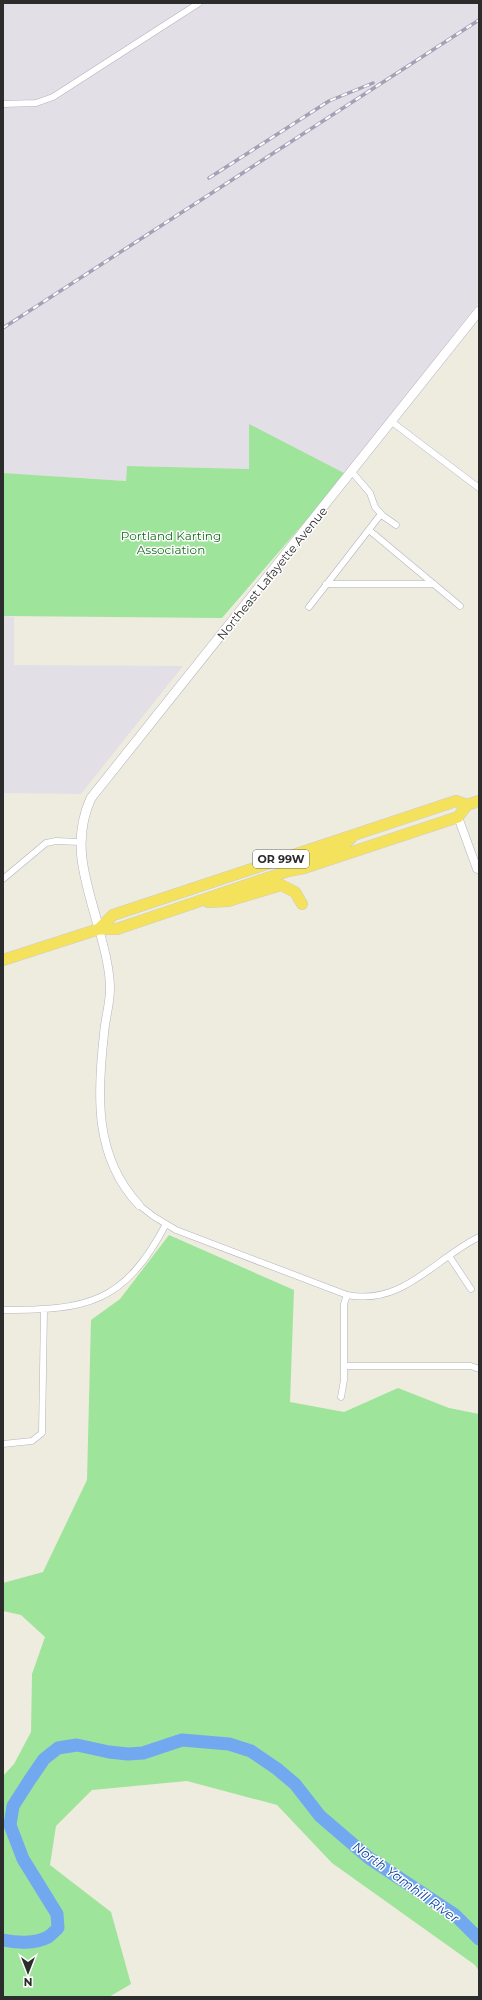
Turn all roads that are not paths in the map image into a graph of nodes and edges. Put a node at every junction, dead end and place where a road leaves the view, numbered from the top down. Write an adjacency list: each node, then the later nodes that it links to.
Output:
1 (199, 3): 2 (street)
2 (3, 104)
3 (479, 311): 4 (main road, Northeast Lafayette Avenue)
4 (392, 422): 5 (main road, Northeast Lafayette Avenue); 6 (street)
5 (352, 472): 7 (street); 18 (main road, Northeast Lafayette Avenue)
6 (479, 488)
7 (381, 514): 8 (street); 9 (street)
8 (396, 525)
9 (369, 530): 10 (street); 11 (street)
10 (326, 584): 11 (street); 13 (street)
11 (434, 584): 12 (street)
12 (460, 606)
13 (309, 607)
14 (479, 801): 15 (highway, OR 99W)
15 (467, 805): 16 (highway); 17 (highway, OR 99W)
16 (458, 817): 20 (highway, OR 99W); 21 (street)
17 (355, 835): 19 (highway, OR 99W); 20 (highway)
18 (80, 842): 22 (street); 26 (main road, Northeast Lafayette Avenue)
19 (294, 855): 23 (highway); 26 (highway, OR 99W)
20 (304, 868): 23 (highway, OR 99W)
21 (479, 868)
22 (3, 879)
23 (211, 897): 24 (highway, OR 99W)
24 (194, 903): 25 (highway); 26 (highway, OR 99W)
25 (302, 904)
26 (99, 929): 27 (highway, OR 99W); 28 (street)
27 (3, 960)
28 (139, 1205): 29 (street)
29 (166, 1224): 33 (street); 35 (street)
30 (479, 1237): 31 (street)
31 (449, 1256): 32 (street); 33 (street)
32 (471, 1289)
33 (347, 1295): 36 (street)
34 (3, 1310): 35 (street)
35 (44, 1310): 39 (street)
36 (344, 1366): 37 (street); 38 (street)
37 (479, 1368)
38 (341, 1397)
39 (3, 1444)

